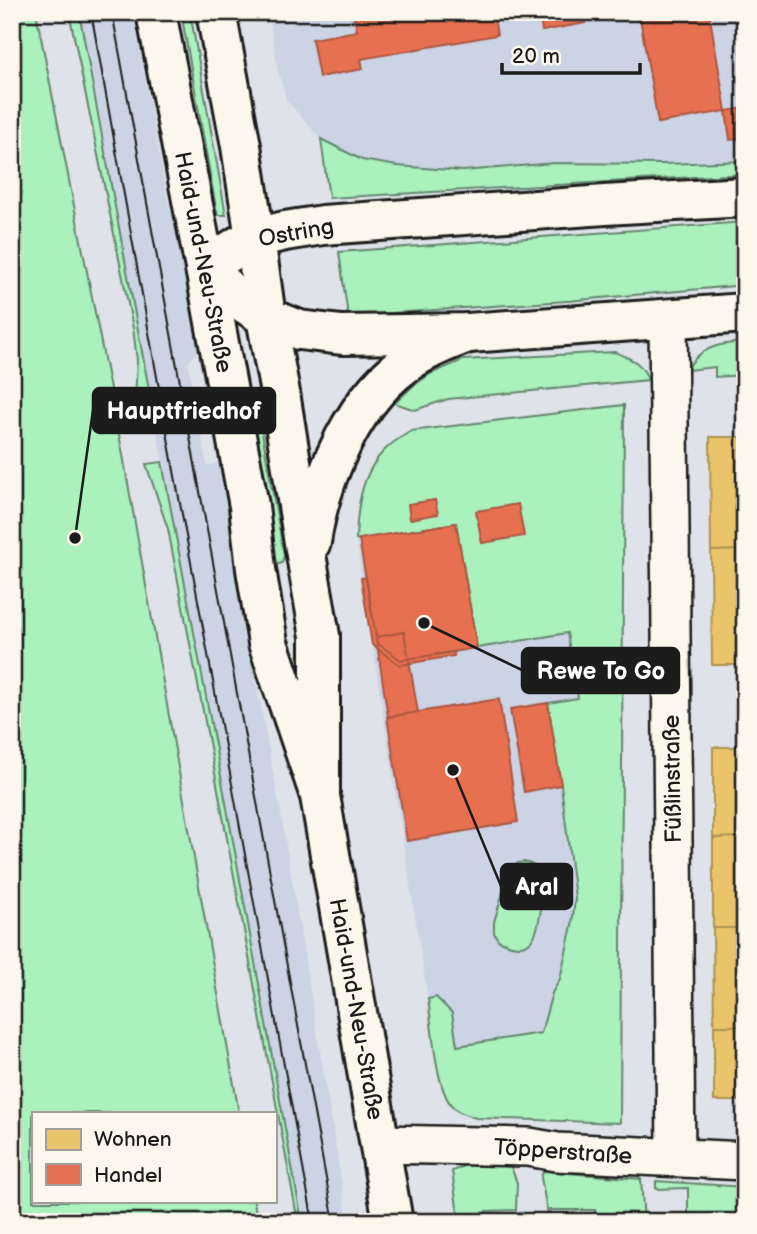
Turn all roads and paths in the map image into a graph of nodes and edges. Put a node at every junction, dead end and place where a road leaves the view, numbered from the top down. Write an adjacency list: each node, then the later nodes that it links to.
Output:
1 (156, 12): 5 (main road, Haid-und-Neu-Straße)
2 (216, 12): 4 (main road, Haid-und-Neu-Straße)
3 (745, 197): 4 (main road, Ostring)
4 (255, 238): 5 (main road, Ostring); 7 (main road, Haid-und-Neu-Straße)
5 (205, 268): 7 (main road); 11 (main road, Haid-und-Neu-Straße)
6 (745, 313): 8 (main road)
7 (266, 317): 9 (main road); 10 (main road, Haid-und-Neu-Straße)
8 (668, 318): 9 (main road); 13 (street, Füßlinstraße)
9 (468, 332): 10 (main road)
10 (308, 565): 11 (main road, Haid-und-Neu-Straße)
11 (320, 796): 12 (main road, Haid-und-Neu-Straße)
12 (381, 1143): 13 (street, Töpperstraße); 15 (main road, Haid-und-Neu-Straße)
13 (676, 1157): 14 (street, Töpperstraße)
14 (745, 1161)
15 (393, 1222)

